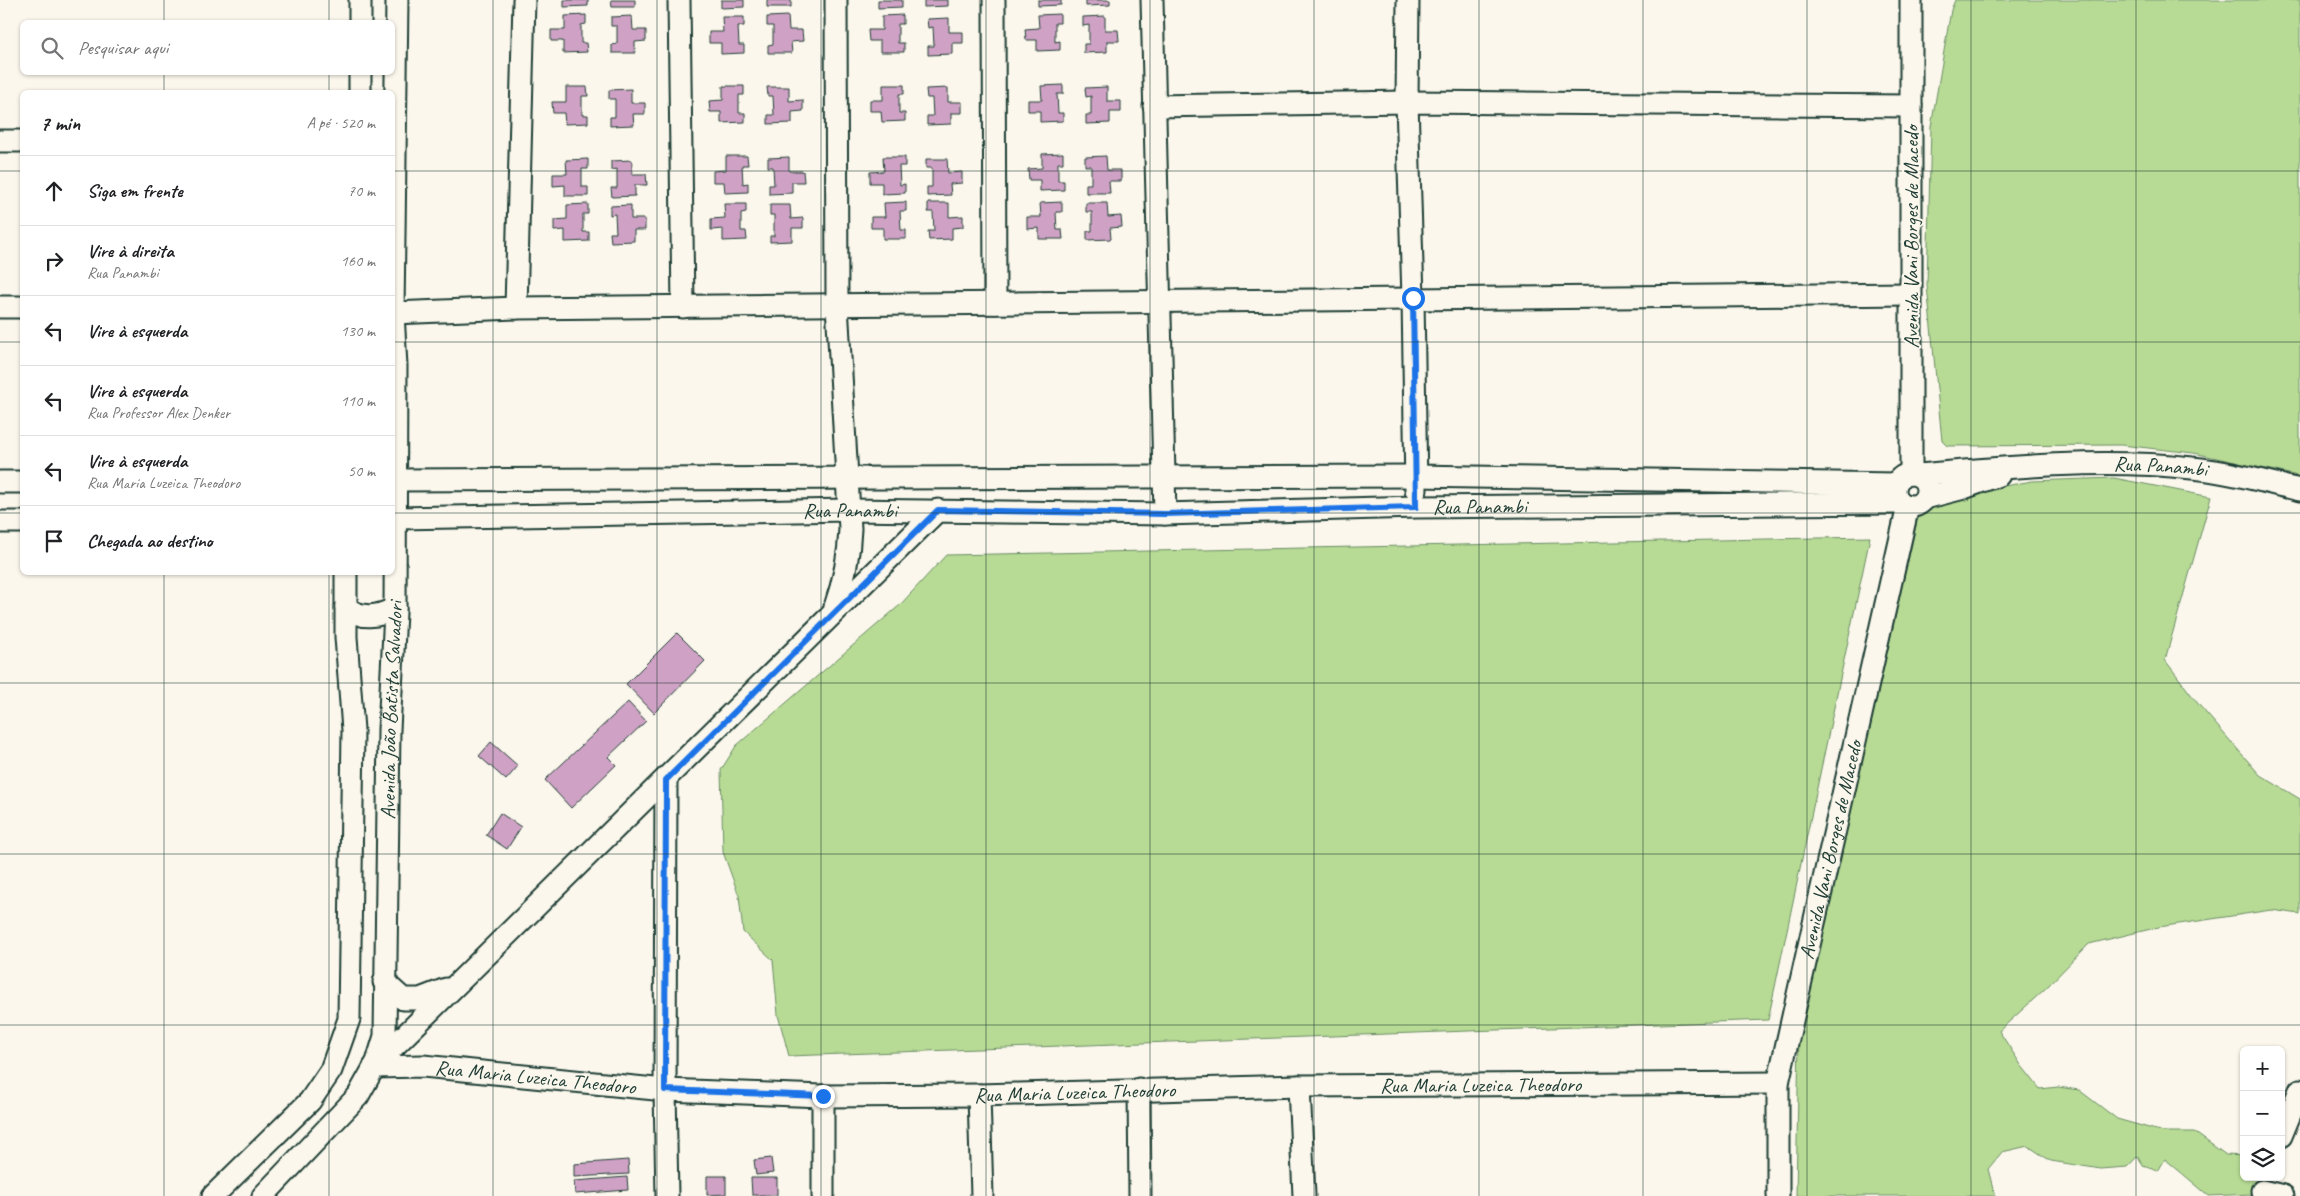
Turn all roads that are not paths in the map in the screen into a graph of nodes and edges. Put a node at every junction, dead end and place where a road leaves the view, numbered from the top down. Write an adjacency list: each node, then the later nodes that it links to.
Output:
1 (360, 0): 10 (street)
2 (397, 0): 18 (street, Avenida João Batista Salvadori)
3 (524, 0): 27 (street)
4 (679, 0): 26 (street)
5 (836, 0): 23 (street)
6 (994, 0): 22 (street)
7 (1152, 0): 14 (street)
8 (1408, 0): 13 (street)
9 (1911, 0): 15 (street, Avenida Vani Borges de Macedo)
10 (360, 20)
11 (360, 75): 12 (street)
12 (360, 90)
13 (1406, 102): 14 (street); 15 (street); 20 (street)
14 (1154, 106): 21 (street)
15 (1911, 106): 19 (street, Avenida Vani Borges de Macedo)
16 (0, 141): 17 (street)
17 (20, 141)
18 (395, 156)
19 (1910, 294): 20 (street); 36 (street, Avenida Vani Borges de Macedo)
20 (1413, 298): 21 (street); 31 (street)
21 (1159, 302): 22 (street); 30 (street)
22 (995, 303): 23 (street)
23 (837, 305): 26 (street); 32 (street)
24 (0, 307): 25 (street)
25 (20, 307)
26 (683, 307): 27 (street)
27 (516, 308): 28 (street)
28 (395, 313)
29 (395, 444): 33 (street, Avenida João Batista Salvadori)
30 (1163, 476): 31 (street, Rua Panambi); 32 (street, Rua Panambi); 41 (street)
31 (1416, 476): 36 (street, Rua Panambi); 38 (street)
32 (847, 478): 33 (street, Rua Panambi); 39 (street)
33 (396, 480): 42 (street, Avenida João Batista Salvadori)
34 (0, 482): 35 (street)
35 (20, 482)
36 (1910, 490): 37 (street, Rua Panambi); 38 (street, Rua Panambi); 53 (street, Avenida Vani Borges de Macedo)
37 (2300, 490)
38 (1416, 507): 41 (street, Rua Panambi)
39 (848, 510): 40 (street, Rua Panambi); 42 (street, Rua Panambi); 48 (street)
40 (938, 510): 41 (street, Rua Panambi); 48 (street)
41 (1165, 514)
42 (396, 518): 47 (street, Avenida João Batista Salvadori)
43 (0, 522): 44 (street)
44 (20, 522)
45 (346, 575): 46 (street, Avenida João Batista Salvadori)
46 (346, 607): 47 (street); 61 (street, Avenida João Batista Salvadori)
47 (395, 608): 50 (street, Avenida João Batista Salvadori)
48 (832, 613): 49 (street)
49 (666, 780): 51 (street); 56 (street)
50 (384, 982): 51 (street); 52 (street, Avenida João Batista Salvadori)
51 (455, 986): 52 (street)
52 (374, 1067): 56 (street, Rua Maria Luzeica Theodoro); 62 (street, Avenida João Batista Salvadori)
53 (1778, 1083): 54 (street, Rua Maria Luzeica Theodoro); 68 (street, Avenida Vani Borges de Macedo)
54 (1299, 1086): 55 (street, Rua Maria Luzeica Theodoro); 67 (street)
55 (1139, 1089): 58 (street, Rua Maria Luzeica Theodoro); 66 (street)
56 (665, 1090): 59 (street, Rua Maria Luzeica Theodoro); 63 (street)
57 (2300, 1090): 60 (street)
58 (979, 1095): 59 (street, Rua Maria Luzeica Theodoro); 65 (street)
59 (823, 1096): 64 (street)
60 (2285, 1126)
61 (213, 1196)
62 (263, 1196)
63 (667, 1196)
64 (823, 1196)
65 (982, 1196)
66 (1140, 1196)
67 (1304, 1196)
68 (1778, 1196)

